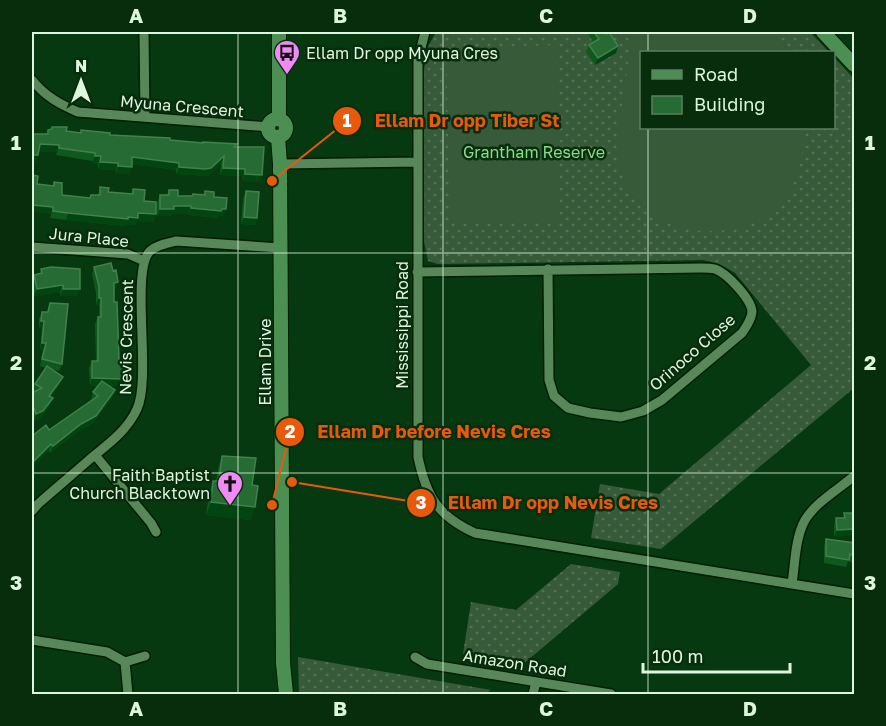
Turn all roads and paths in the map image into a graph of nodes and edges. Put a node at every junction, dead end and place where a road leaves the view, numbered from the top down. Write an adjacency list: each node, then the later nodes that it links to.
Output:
1 (144, 32): 7 (street)
2 (279, 32): 8 (street, Ellam Drive)
3 (425, 32): 9 (street, Mississippi Road)
4 (823, 32): 5 (street)
5 (855, 65)
6 (32, 80): 7 (street, Myuna Crescent)
7 (145, 117): 8 (street, Myuna Crescent)
8 (275, 127): 10 (street, Ellam Drive)
9 (418, 162): 10 (street); 15 (street, Mississippi Road)
10 (280, 164): 12 (street, Ellam Drive)
11 (32, 247): 13 (street, Jura Place)
12 (280, 248): 13 (street, Nevis Crescent); 28 (street, Ellam Drive)
13 (144, 261): 16 (street, Nevis Crescent)
14 (548, 269): 14 (street, Orinoco Close); 15 (street, Orinoco Close)
15 (417, 272): 20 (street, Mississippi Road)
16 (94, 455): 18 (street, Nevis Crescent); 19 (street)
17 (855, 476): 20 (street)
18 (32, 511)
19 (156, 532)
20 (792, 584): 21 (street, Mississippi Road)
21 (855, 594)
22 (32, 640): 25 (street)
23 (145, 656): 25 (street)
24 (415, 657): 26 (street, Amazon Road)
25 (125, 662): 27 (street)
26 (536, 682): 29 (street); 30 (street, Amazon Road)
27 (128, 694)
28 (286, 694)
29 (533, 694)
30 (611, 694)

